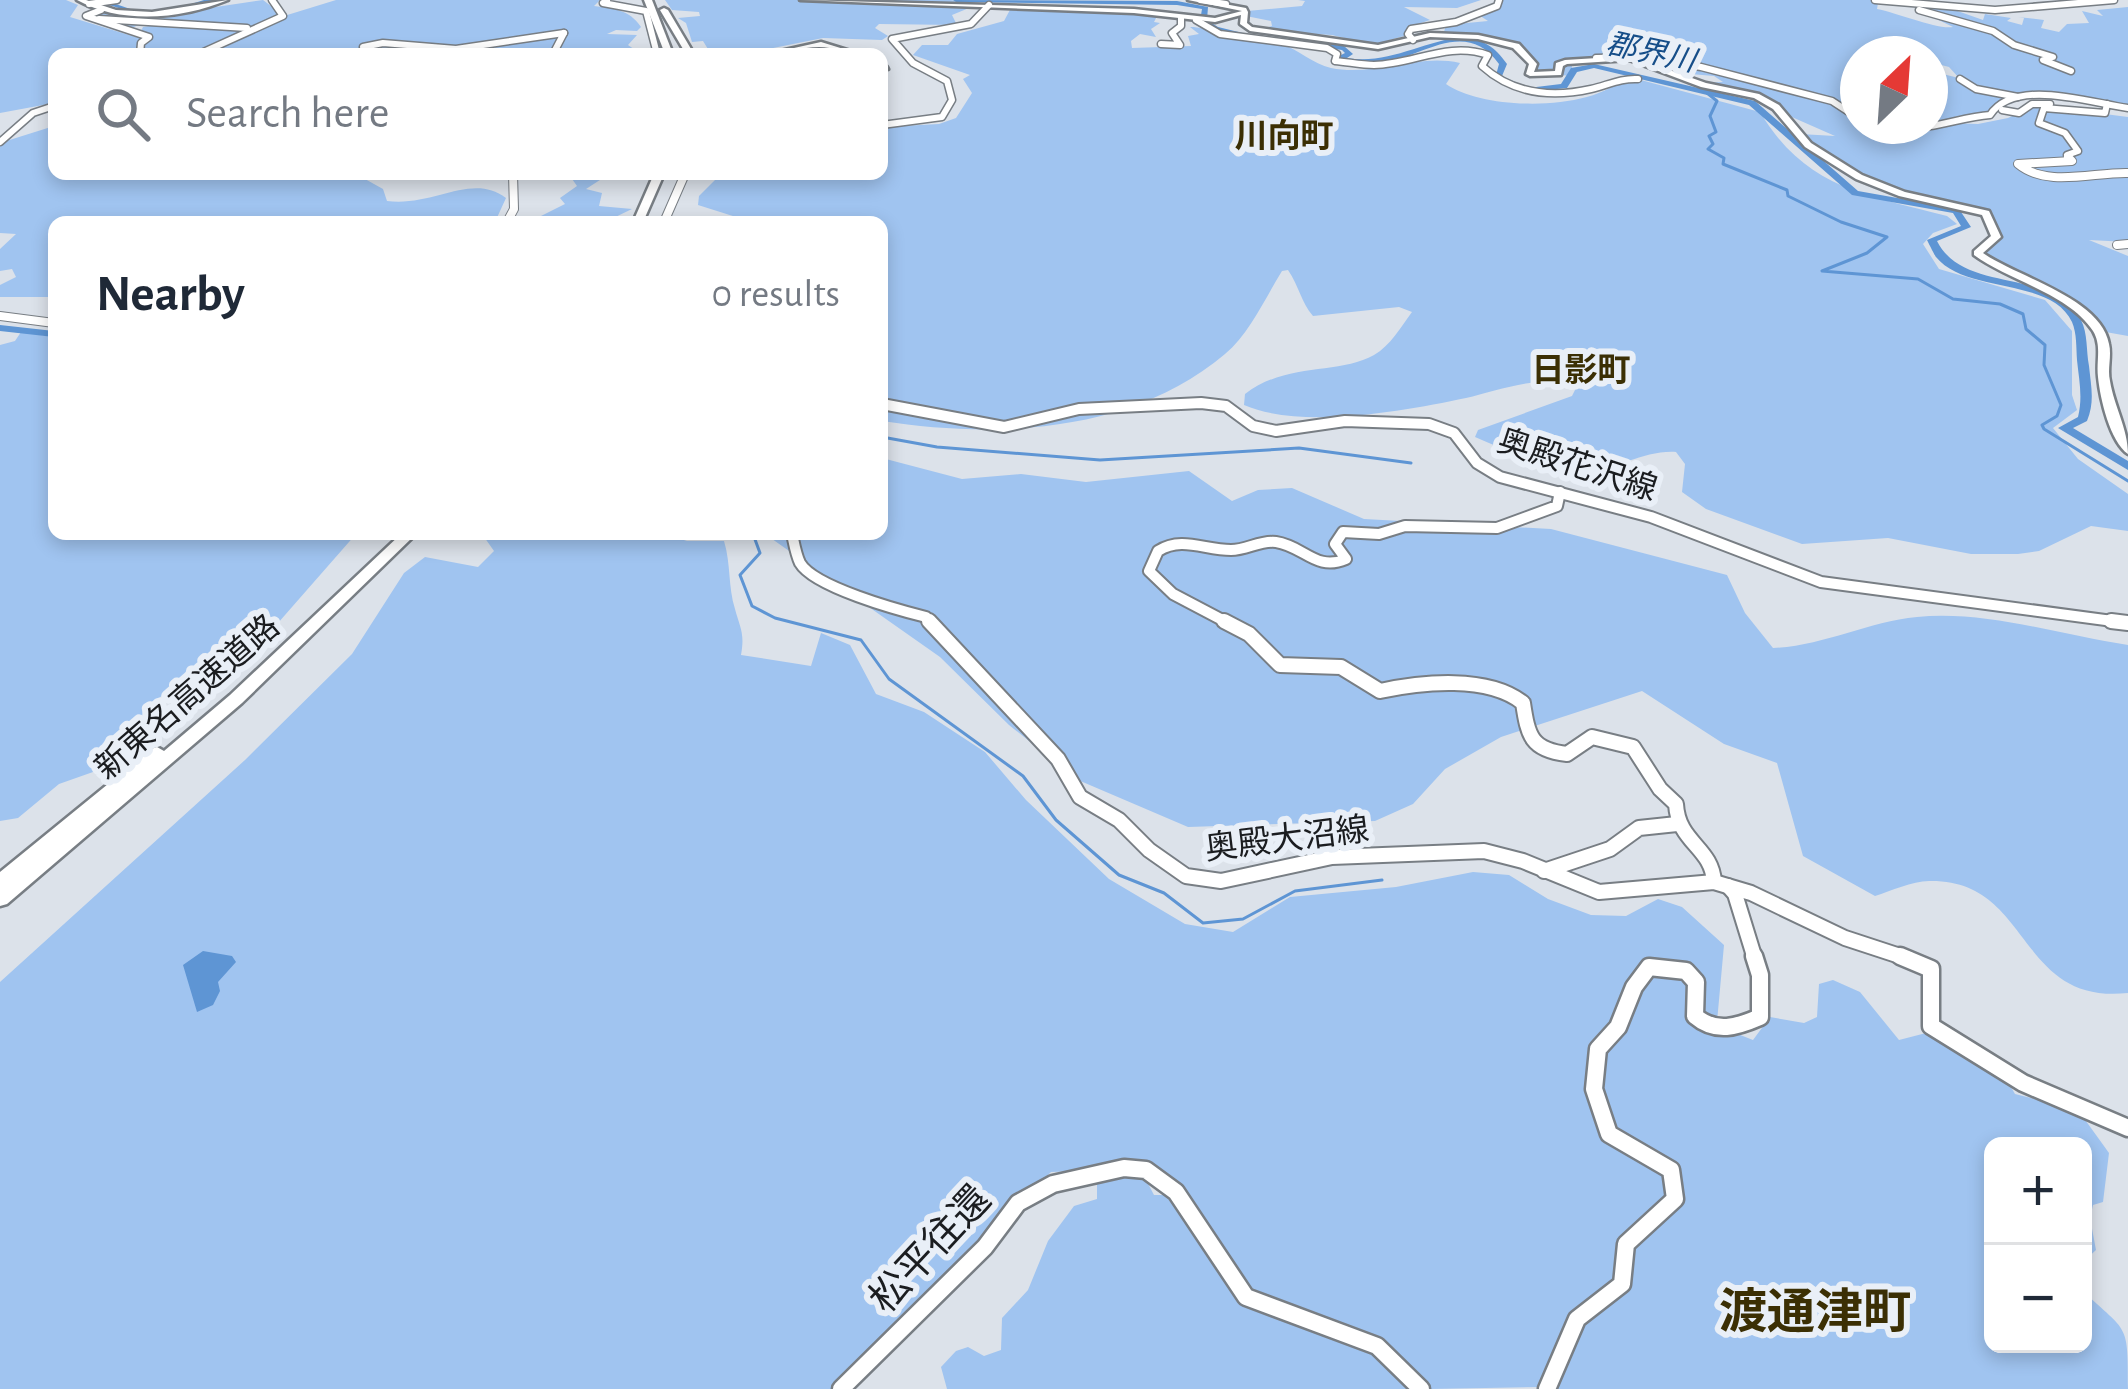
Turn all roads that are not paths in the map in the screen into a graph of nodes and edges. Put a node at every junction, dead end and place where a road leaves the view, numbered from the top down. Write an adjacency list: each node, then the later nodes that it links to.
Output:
1 (225, 0): 16 (main road)
2 (272, 0): 21 (street)
3 (607, 0): 30 (street)
4 (648, 0): 31 (highway)
5 (803, 0): 6 (main road)
6 (895, 0): 15 (main road)
7 (1191, 0): 13 (main road)
8 (1200, 0): 13 (street)
9 (1499, 0): 22 (street)
10 (1875, 0): 17 (street)
11 (2114, 0): 17 (street)
12 (113, 1): 16 (street)
13 (1226, 4): 18 (main road)
14 (662, 5): 32 (highway); 33 (highway)
15 (989, 5): 19 (main road); 47 (street)
16 (92, 7): 21 (street); 25 (street)
17 (1912, 7): 37 (street)
18 (1245, 12): 20 (main road); 22 (main road)
19 (1181, 18): 20 (main road); 23 (street)
20 (1198, 20): 38 (street)
21 (247, 28): 26 (street)
22 (1413, 40): 36 (main road)
23 (1161, 44)
24 (364, 47): 27 (street)
25 (140, 48)
26 (210, 48)
27 (444, 48)
28 (463, 48): 29 (street)
29 (556, 48)
30 (655, 48)
31 (667, 48)
32 (678, 48)
33 (687, 48)
34 (802, 48): 35 (highway)
35 (835, 48)
36 (1595, 58): 41 (street); 63 (main road)
37 (2071, 71)
38 (1638, 79)
39 (1960, 79): 40 (street)
40 (2018, 97): 43 (street); 44 (street)
41 (1840, 105)
42 (48, 108): 48 (street)
43 (1993, 108): 44 (street); 46 (street)
44 (2106, 108): 45 (street); 49 (street)
45 (2128, 112)
46 (1948, 121)
47 (888, 124)
48 (0, 142)
49 (2128, 173)
50 (513, 180): 55 (street)
51 (644, 180): 56 (highway)
52 (656, 180): 57 (highway)
53 (668, 180): 58 (highway)
54 (682, 180): 59 (street)
55 (510, 216)
56 (639, 216)
57 (640, 216)
58 (652, 216)
59 (667, 216)
60 (0, 316): 61 (street)
61 (48, 321)
62 (888, 405): 64 (street, 奥殿花沢線)
63 (2128, 450)
64 (1560, 492): 68 (street, 奥殿花沢線); 69 (street)
65 (397, 540): 71 (highway, 新東名高速道路)
66 (397, 540): 73 (highway, 新東名高速道路)
67 (794, 540): 70 (street, 奥殿大沼線)
68 (2128, 623)
69 (1677, 824): 70 (street); 72 (street)
70 (1544, 871): 72 (street, 奥殿大沼線)
71 (0, 883)
72 (1720, 884): 74 (street); 77 (street)
73 (0, 899)
74 (2128, 1128)
75 (841, 1389): 76 (street, 松平往還)
76 (1421, 1389)
77 (1547, 1389)

